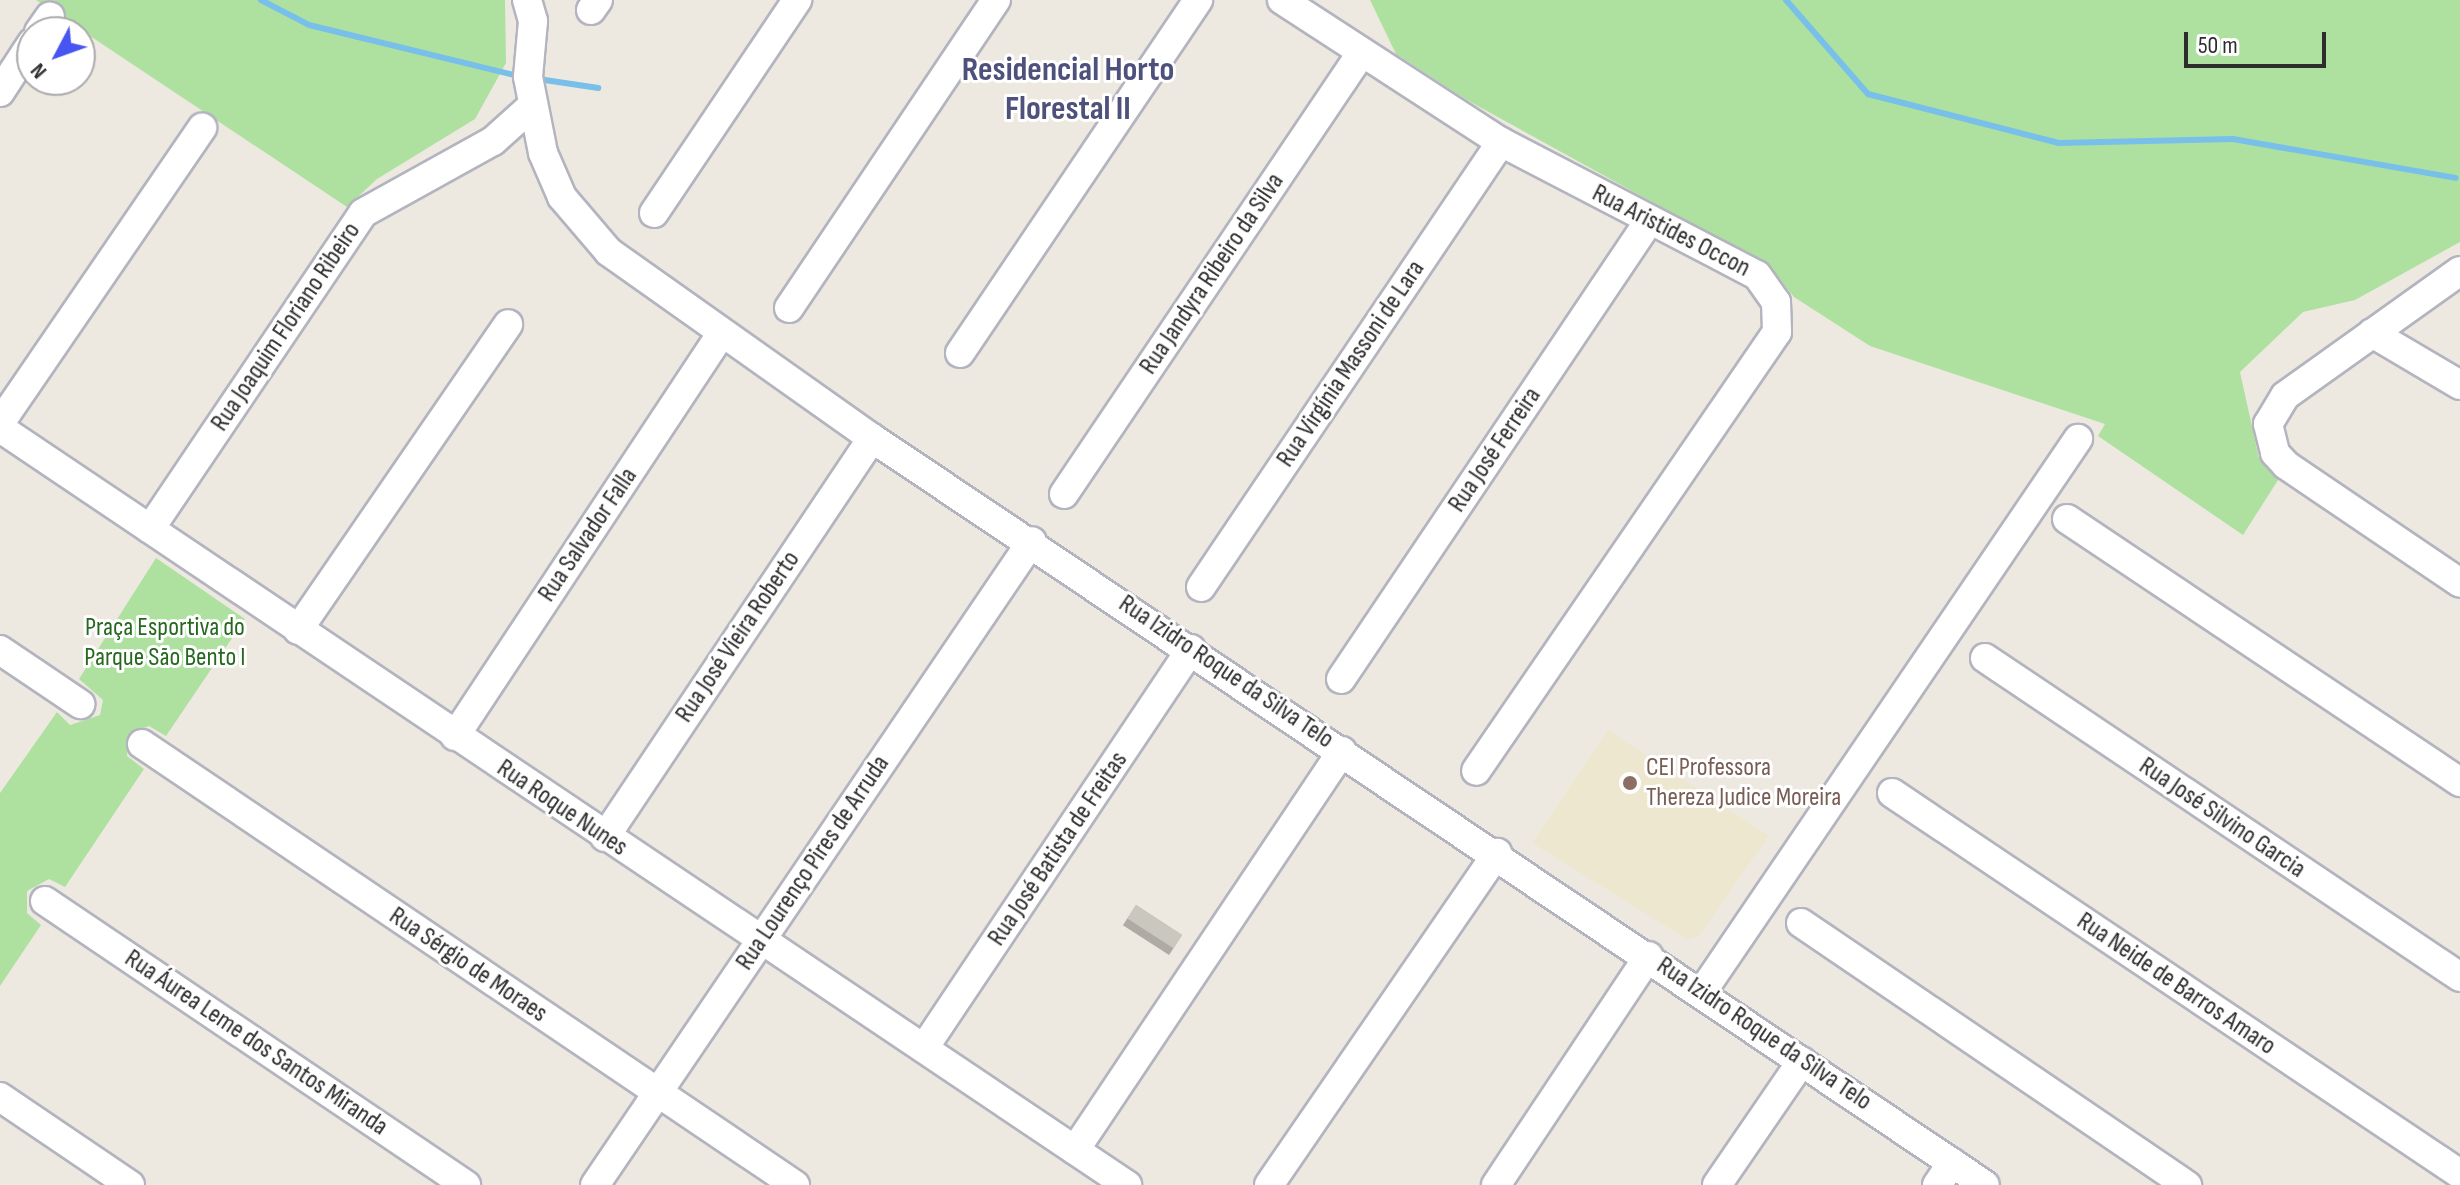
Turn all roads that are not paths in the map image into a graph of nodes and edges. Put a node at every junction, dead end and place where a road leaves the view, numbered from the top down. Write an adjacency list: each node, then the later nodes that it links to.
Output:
1 (527, 0): 9 (street, Rua Izidro Roque da Silva Telo)
2 (797, 0): 12 (street)
3 (996, 0): 15 (street)
4 (1198, 0): 20 (street)
5 (1282, 0): 6 (street, Rua Aristides Occon)
6 (1360, 55): 11 (street, Rua Aristides Occon); 25 (street, Rua Jandyra Ribeiro da Silva)
7 (16, 68): 8 (street)
8 (0, 92)
9 (532, 106): 19 (street, Rua Izidro Roque da Silva Telo); 27 (street, Rua Joaquim Floriano Ribeiro)
10 (202, 128): 22 (street)
11 (1501, 142): 13 (street, Rua Aristides Occon); 30 (street, Rua Virgínia Massoni de Lara)
12 (654, 213)
13 (1649, 221): 35 (street, Rua José Ferreira); 40 (street, Rua Aristides Occon)
14 (2460, 271): 16 (street)
15 (789, 308)
16 (2401, 312): 18 (street); 21 (street)
17 (508, 324): 31 (street)
18 (2372, 333): 21 (street); 29 (street)
19 (721, 334): 23 (street, Rua Izidro Roque da Silva Telo); 37 (street, Rua Salvador Falla)
20 (960, 353)
21 (2451, 379)
22 (0, 425): 27 (street, Rua Roque Nunes)
23 (872, 438): 28 (street, Rua Izidro Roque da Silva Telo); 43 (street, Rua José Vieira Roberto)
24 (2078, 439): 50 (street)
25 (1064, 494)
26 (2067, 519): 41 (street)
27 (150, 529): 31 (street, Rua Roque Nunes)
28 (1032, 541): 32 (street, Rua Izidro Roque da Silva Telo); 47 (street, Rua Lourenço Pires de Arruda)
29 (2460, 583)
30 (1201, 587)
31 (298, 630): 37 (street, Rua Roque Nunes)
32 (1191, 649): 39 (street, Rua Izidro Roque da Silva Telo); 51 (street, Rua José Batista de Freitas)
33 (0, 650): 36 (street)
34 (1985, 658): 49 (street, Rua José Silvino Garcia)
35 (1341, 679)
36 (80, 704)
37 (455, 736): 43 (street, Rua Roque Nunes)
38 (142, 744): 53 (street, Rua Sérgio de Moraes)
39 (1342, 751): 44 (street, Rua Izidro Roque da Silva Telo); 55 (street)
40 (1476, 771)
41 (2460, 782)
42 (1892, 793): 57 (street, Rua Neide de Barros Amaro)
43 (605, 837): 47 (street, Rua Roque Nunes)
44 (1497, 853): 48 (street, Rua Izidro Roque da Silva Telo); 63 (street)
45 (45, 901): 59 (street, Rua Áurea Leme dos Santos Miranda)
46 (1801, 923): 67 (street)
47 (760, 940): 51 (street, Rua Roque Nunes); 53 (street, Rua Lourenço Pires de Arruda)
48 (1649, 956): 50 (street, Rua Izidro Roque da Silva Telo); 64 (street)
49 (2460, 977)
50 (1702, 992): 52 (street, Rua Izidro Roque da Silva Telo)
51 (924, 1048): 55 (street, Rua Roque Nunes)
52 (1802, 1061): 56 (street, Rua Izidro Roque da Silva Telo); 65 (street)
53 (660, 1095): 60 (street, Rua Lourenço Pires de Arruda); 61 (street, Rua Sérgio de Moraes)
54 (0, 1097): 58 (street)
55 (1075, 1150): 62 (street, Rua Roque Nunes)
56 (1945, 1174): 66 (street, Rua Izidro Roque da Silva Telo)
57 (2460, 1174)
58 (130, 1185)
59 (466, 1185)
60 (595, 1185)
61 (795, 1185)
62 (1127, 1185)
63 (1269, 1185)
64 (1496, 1185)
65 (1717, 1185)
66 (1985, 1185)
67 (2187, 1185)

